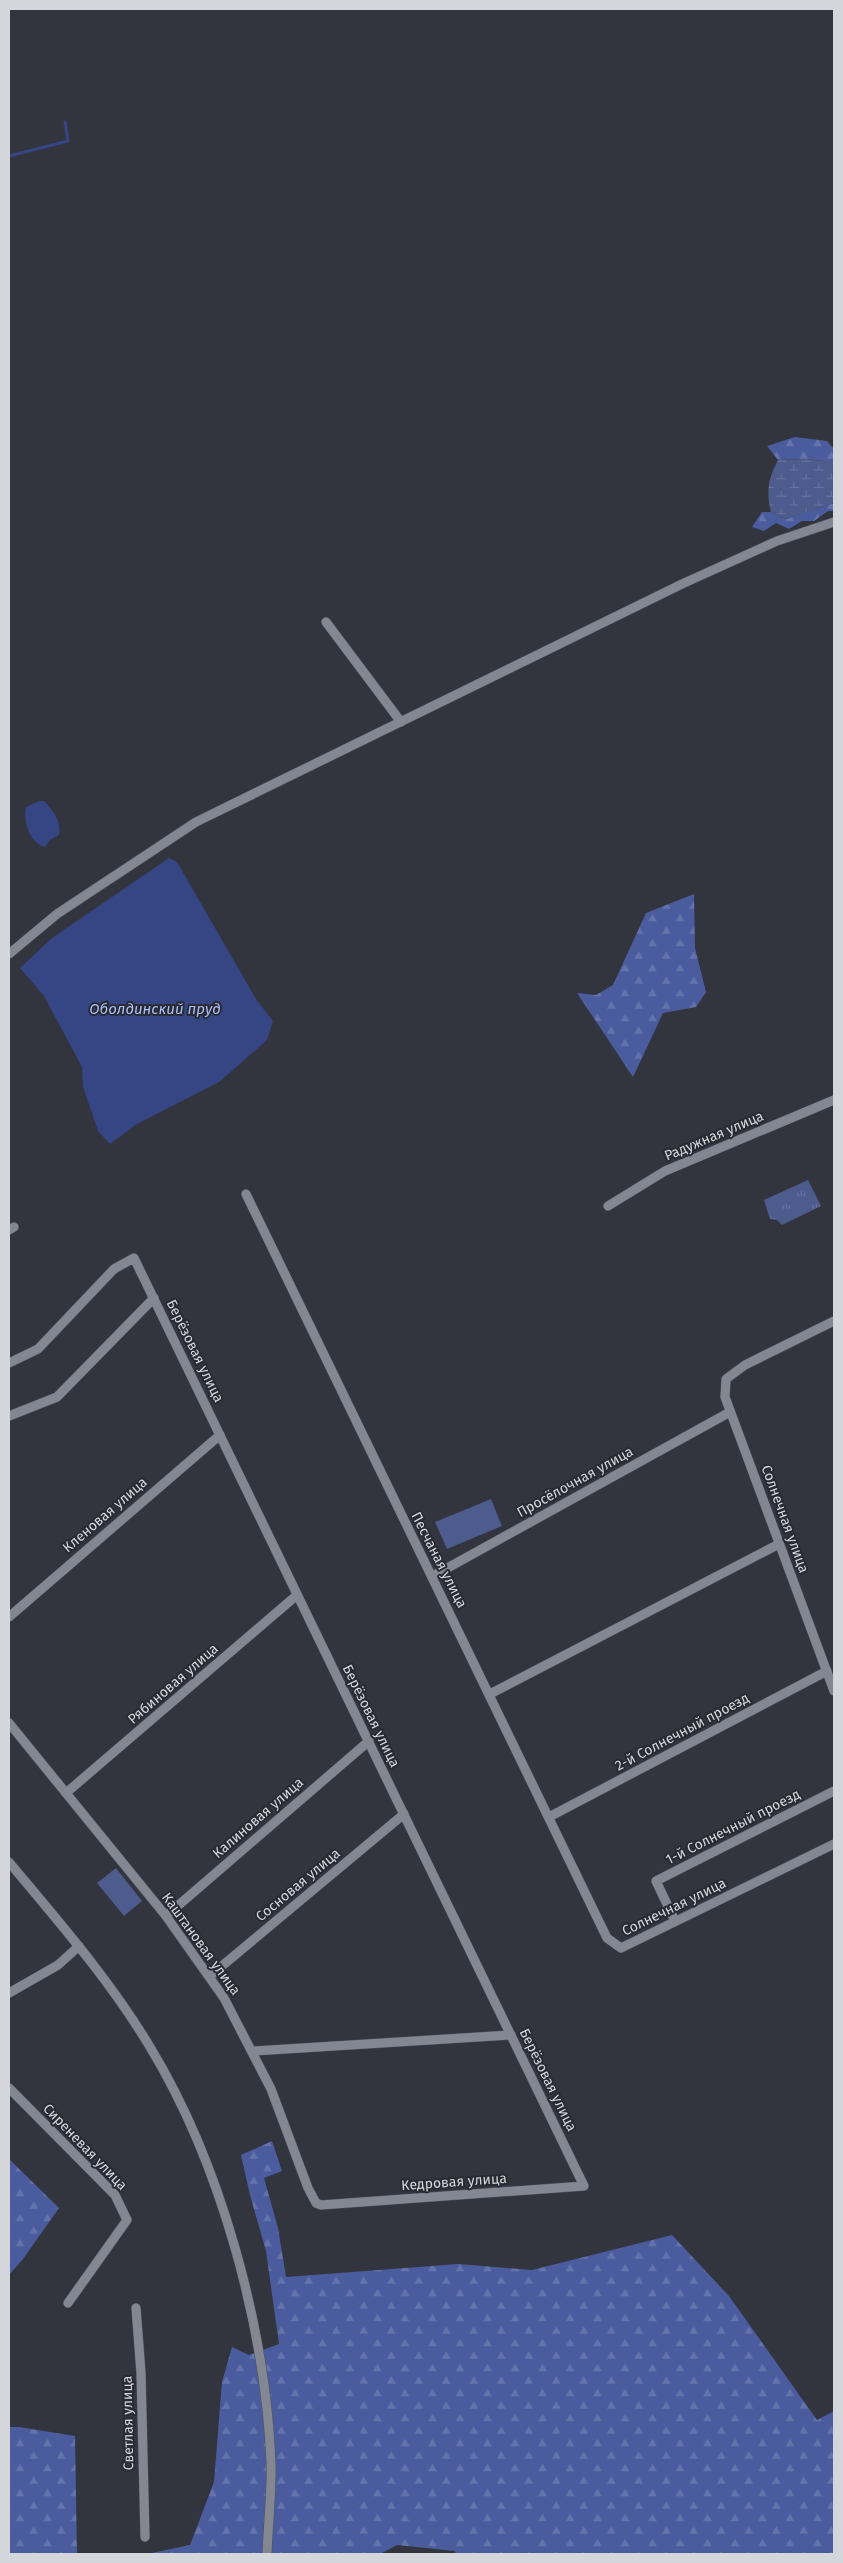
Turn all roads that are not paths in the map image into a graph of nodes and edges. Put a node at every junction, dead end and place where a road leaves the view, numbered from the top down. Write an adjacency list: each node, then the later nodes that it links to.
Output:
1 (834, 522): 3 (street)
2 (326, 622): 3 (street)
3 (401, 722): 4 (street)
4 (9, 954)
5 (834, 1100): 7 (street, Радужная улица)
6 (246, 1194): 15 (street, Песчаная улица)
7 (608, 1206)
8 (154, 1298): 10 (street, Берёзовая улица); 12 (street); 13 (street, Берёзовая улица)
9 (834, 1321): 11 (street, Солнечная улица)
10 (9, 1363)
11 (730, 1412): 14 (street, Солнечная улица); 15 (street, Просёлочная улица)
12 (9, 1416)
13 (220, 1435): 16 (street, Берёзовая улица); 17 (street, Кленовая улица)
14 (780, 1544): 18 (street, Солнечная улица); 20 (street)
15 (433, 1576): 20 (street, Песчаная улица)
16 (297, 1594): 22 (street, Берёзовая улица); 24 (street, Рябиновая улица)
17 (9, 1617)
18 (827, 1671): 19 (street, Солнечная улица); 26 (street, 2-й Солнечный проезд)
19 (834, 1691)
20 (490, 1694): 26 (street, Песчаная улица)
21 (9, 1723): 24 (street, Каштановая улица)
22 (369, 1741): 25 (street, Берёзовая улица); 29 (street, Калиновая улица)
23 (834, 1791): 30 (street, 1-й Солнечный проезд)
24 (66, 1793): 29 (street, Каштановая улица)
25 (404, 1814): 33 (street, Сосновая улица); 35 (street, Берёзовая улица)
26 (549, 1818): 31 (street, Песчаная улица)
27 (834, 1844): 30 (street, Солнечная улица)
28 (9, 1862): 32 (street)
29 (166, 1916): 33 (street, Каштановая улица)
30 (676, 1921): 31 (street, Солнечная улица)
31 (607, 1938)
32 (79, 1946): 34 (street); 43 (street)
33 (210, 1976): 36 (street, Каштановая улица)
34 (9, 1993)
35 (511, 2035): 36 (street); 38 (street, Берёзовая улица)
36 (253, 2051): 39 (street, Каштановая улица)
37 (9, 2088): 40 (street, Сиреневая улица)
38 (584, 2186): 39 (street, Кедровая улица)
39 (325, 2204)
40 (68, 2303)
41 (136, 2308): 42 (street, Светлая улица)
42 (145, 2537)
43 (267, 2554)

